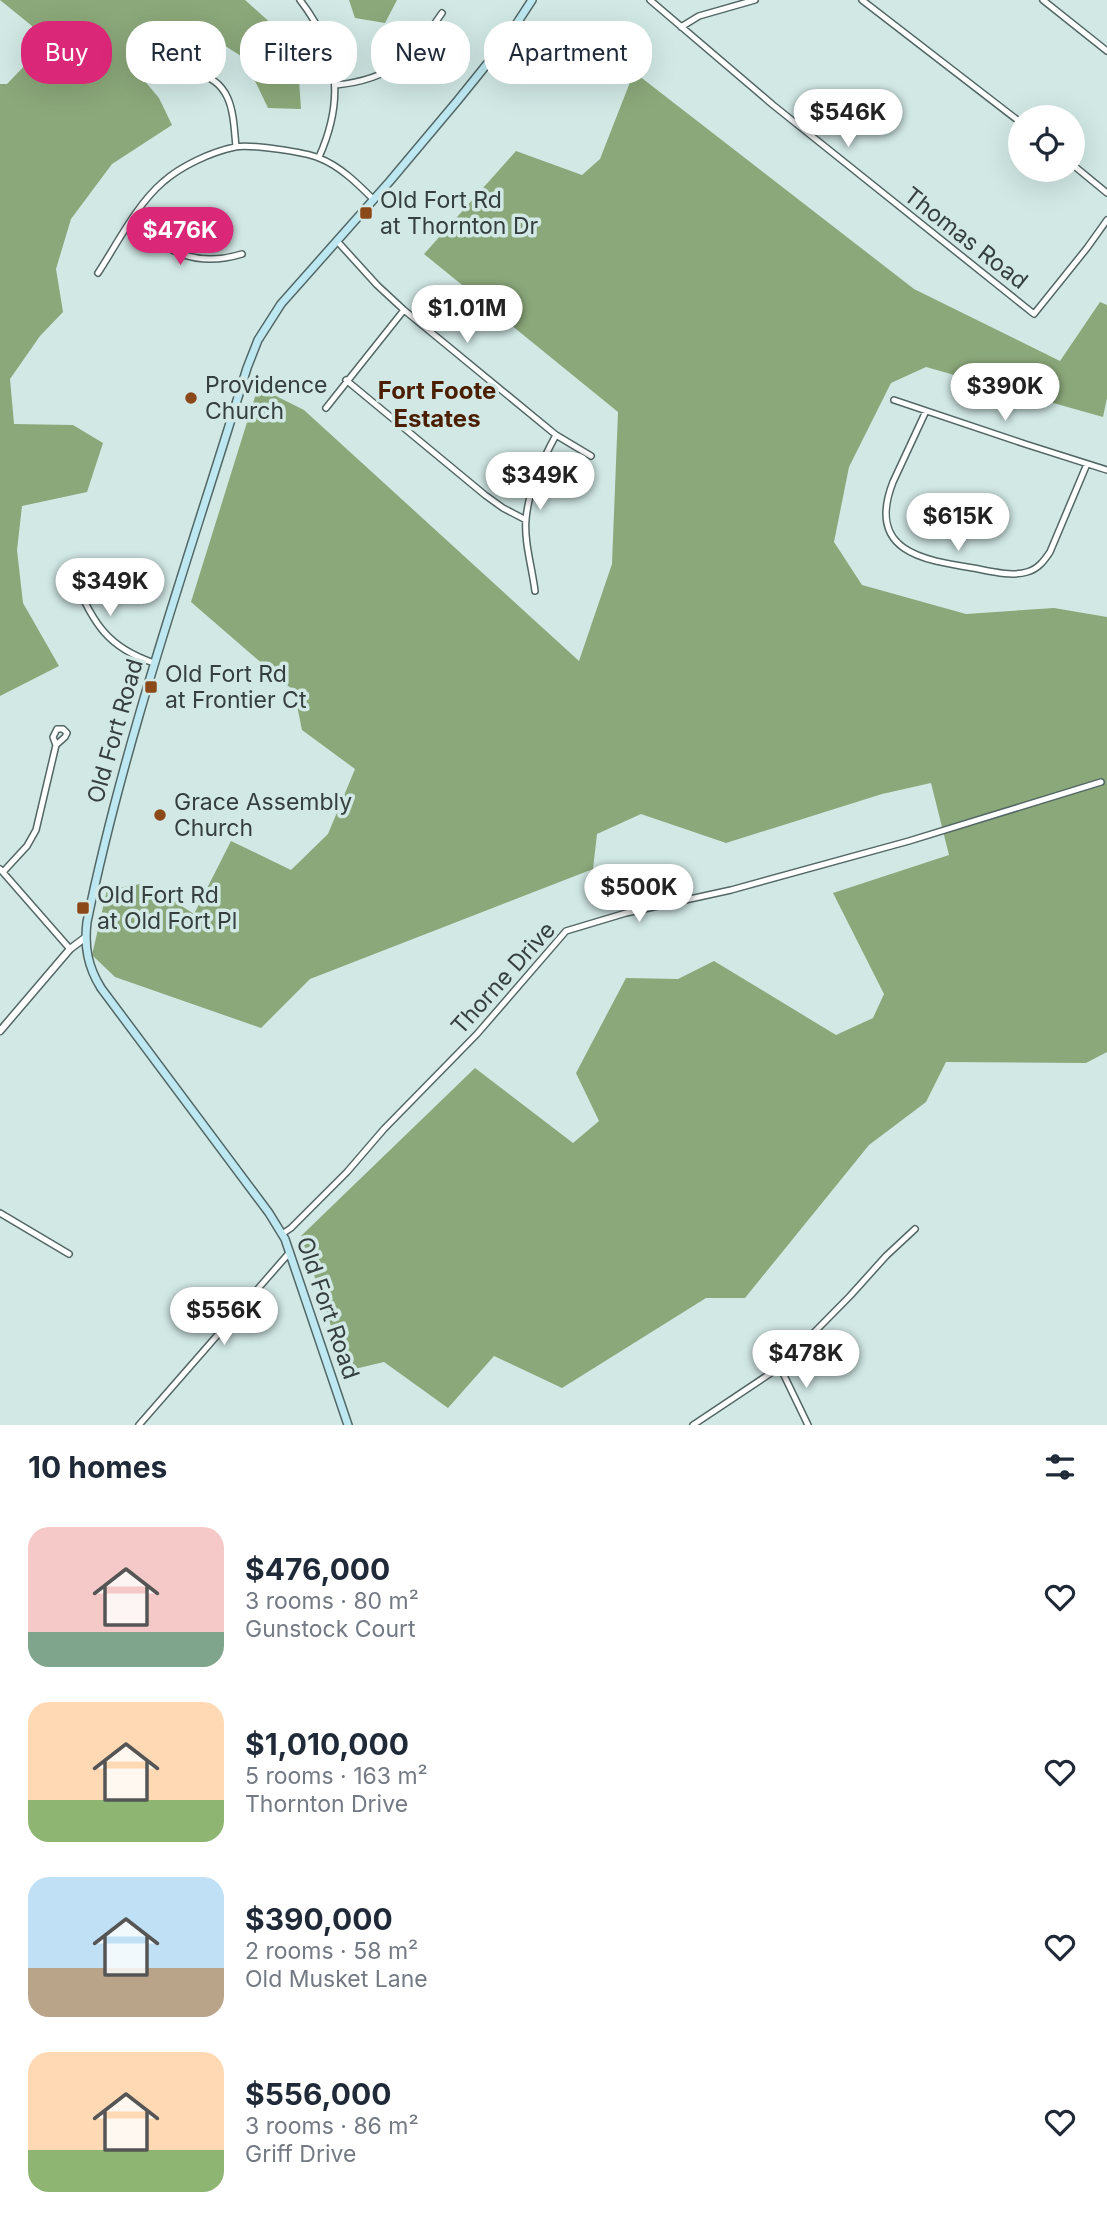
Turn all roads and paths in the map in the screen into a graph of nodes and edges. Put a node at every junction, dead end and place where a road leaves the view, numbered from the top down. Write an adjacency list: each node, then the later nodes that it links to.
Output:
1 (300, 0): 11 (street)
2 (531, 0): 17 (main road, Old Fort Road)
3 (650, 0): 8 (street, Thomas Road)
4 (755, 0): 8 (street)
5 (862, 0): 12 (street)
6 (1043, 0): 9 (street)
7 (442, 13): 11 (street)
8 (681, 27): 18 (street, Thomas Road)
9 (1107, 51)
10 (216, 84): 13 (street)
11 (336, 85): 14 (street)
12 (1008, 113)
13 (236, 147): 14 (street); 19 (street)
14 (319, 158): 17 (street)
15 (1085, 175): 16 (street)
16 (1107, 193)
17 (373, 200): 20 (main road, Old Fort Road)
18 (1107, 220)
19 (132, 221): 21 (street); 22 (street)
20 (337, 241): 23 (street); 35 (main road, Old Fort Road)
21 (242, 254)
22 (98, 273)
23 (404, 310): 24 (street); 28 (street)
24 (346, 380): 26 (street); 32 (street)
25 (894, 400): 27 (street)
26 (326, 408)
27 (926, 411): 30 (street); 30 (street)
28 (556, 435): 29 (street); 32 (street)
29 (592, 456)
30 (1087, 464): 31 (street)
31 (1107, 470)
32 (526, 520): 34 (street)
33 (70, 572): 35 (street)
34 (536, 591)
35 (154, 663): 39 (main road, Old Fort Road)
36 (56, 745): 38 (street)
37 (1101, 782): 44 (street, Thorne Drive)
38 (1, 871): 40 (street)
39 (86, 937): 40 (street); 44 (main road, Old Fort Road)
40 (70, 949): 41 (street)
41 (0, 1031)
42 (0, 1213): 46 (street)
43 (915, 1229): 47 (street)
44 (282, 1234): 45 (main road, Old Fort Road)
45 (290, 1252): 48 (street); 49 (main road, Old Fort Road)
46 (69, 1254)
47 (780, 1367): 50 (street); 51 (street)
48 (139, 1425)
49 (348, 1425)
50 (693, 1425)
51 (808, 1425)

